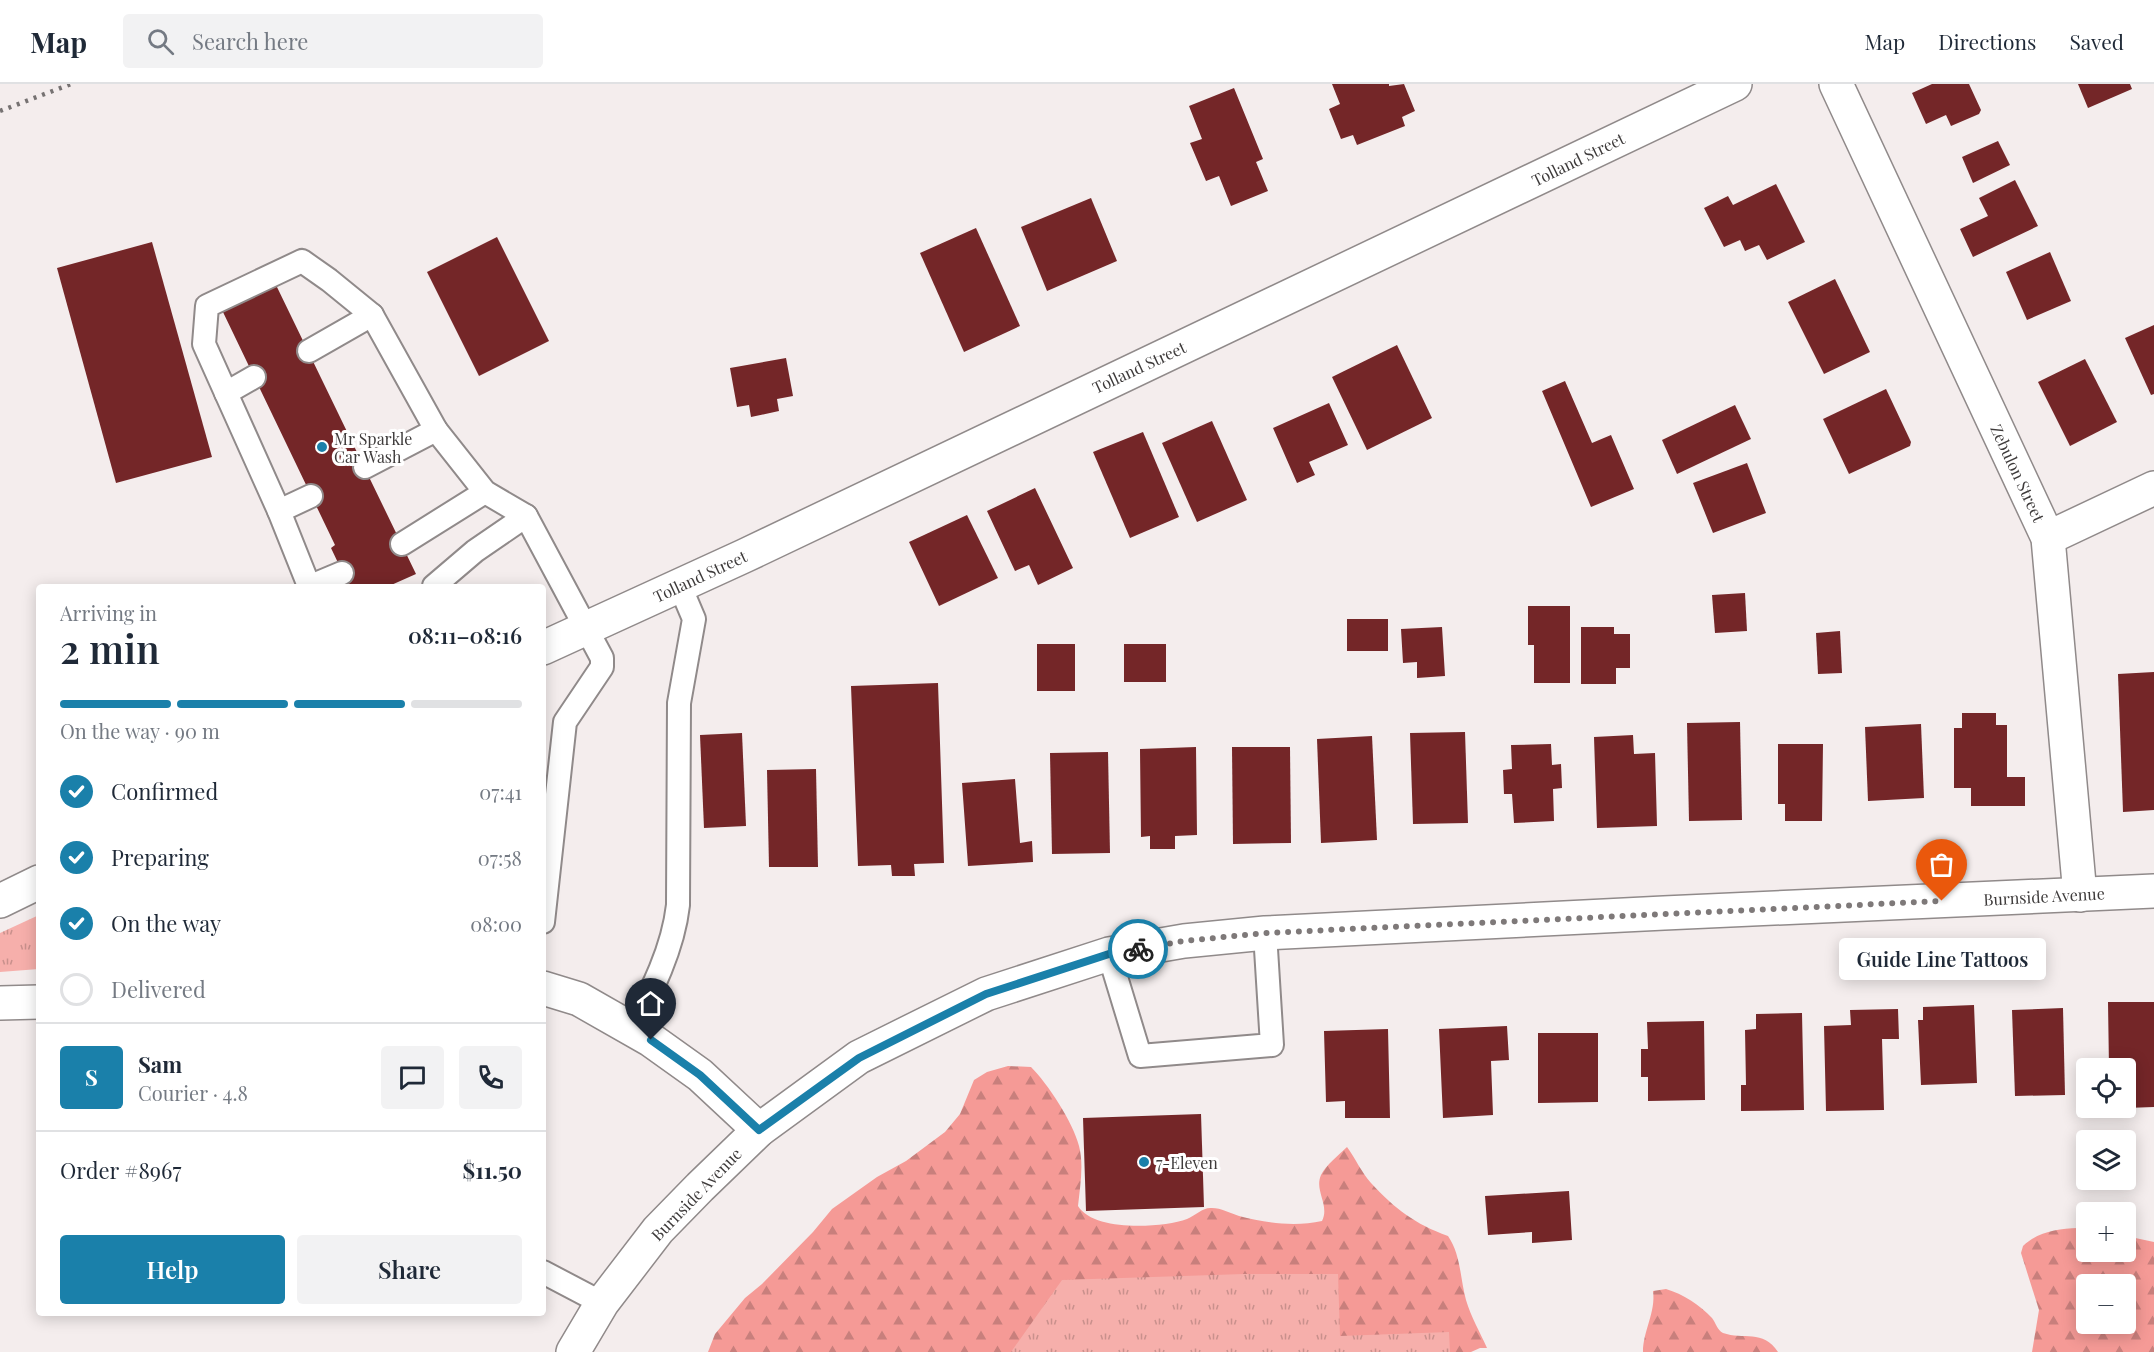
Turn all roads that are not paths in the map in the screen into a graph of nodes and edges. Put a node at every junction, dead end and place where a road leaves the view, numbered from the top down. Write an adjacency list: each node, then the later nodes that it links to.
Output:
1 (1735, 84): 20 (main road, Tolland Street)
2 (1836, 84): 14 (main road, Zebulon Street)
3 (372, 315): 4 (lane); 6 (lane); 7 (lane)
4 (309, 351)
5 (254, 377): 6 (lane)
6 (226, 393): 12 (lane)
7 (436, 430): 8 (lane); 10 (lane)
8 (365, 467)
9 (2154, 488): 14 (main road)
10 (485, 492): 13 (lane); 15 (lane)
11 (311, 496): 12 (lane)
12 (279, 511): 17 (lane)
13 (526, 516): 19 (lane); 21 (lane)
14 (2048, 538): 26 (main road, Zebulon Street)
15 (402, 544)
16 (342, 573): 18 (lane)
17 (309, 584)
18 (315, 584)
19 (436, 584)
20 (680, 585): 21 (main road, Tolland Street); 33 (lane)
21 (588, 628): 22 (main road, Tolland Street); 25 (lane)
22 (546, 647)
23 (36, 883): 27 (main road)
24 (2154, 891): 26 (main road, Burnside Avenue)
25 (546, 895)
26 (2080, 895): 28 (main road, Burnside Avenue)
27 (0, 901)
28 (1265, 933): 29 (main road, Burnside Avenue); 29 (lane)
29 (1109, 954): 34 (main road, Burnside Avenue)
30 (546, 989): 33 (main road)
31 (36, 1002): 32 (main road)
32 (0, 1004)
33 (631, 1029): 34 (main road)
34 (759, 1130): 36 (main road, Burnside Avenue)
35 (546, 1274): 36 (lane)
36 (602, 1303): 37 (main road, Burnside Avenue)
37 (573, 1352)

